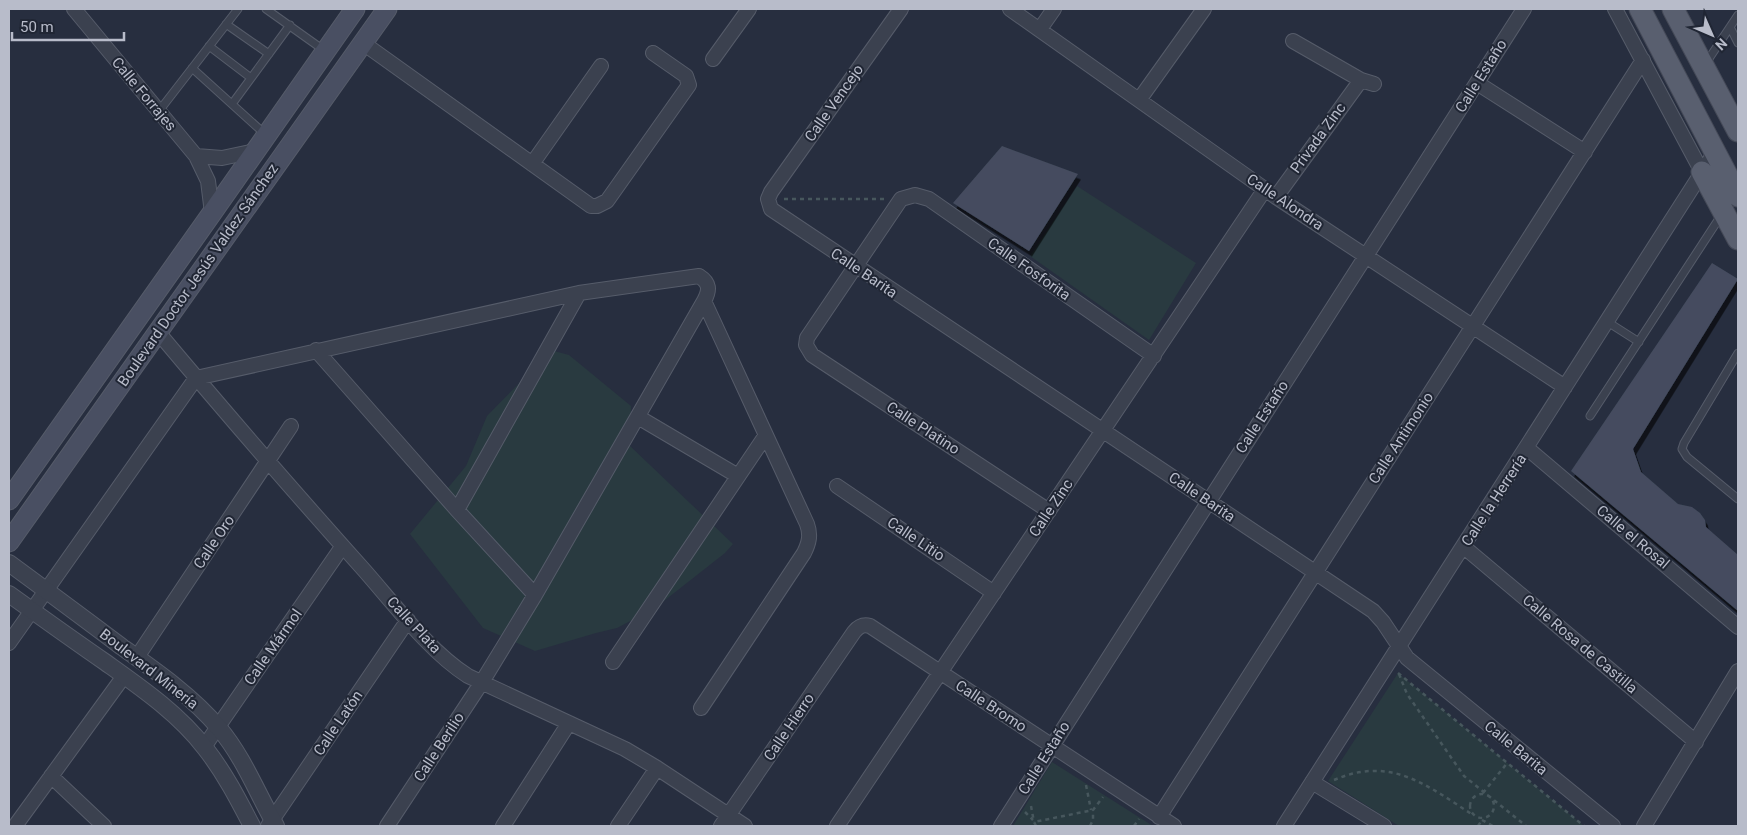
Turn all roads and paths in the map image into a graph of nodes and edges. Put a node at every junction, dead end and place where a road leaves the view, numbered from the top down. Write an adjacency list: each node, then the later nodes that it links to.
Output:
1 (74, 9): 36 (street, Calle Forrajes)
2 (238, 9): 16 (lane)
3 (266, 9): 17 (lane)
4 (355, 9): 24 (main road, Boulevard Doctor Jesús Valdez Sánchez)
5 (387, 9): 21 (main road, Boulevard Doctor Jesús Valdez Sánchez)
6 (749, 9): 27 (street)
7 (901, 9): 47 (street, Calle Vencejo)
8 (1010, 9): 19 (street, Calle Alondra)
9 (1054, 9): 19 (street)
10 (1204, 9): 34 (street)
11 (1524, 9): 33 (street, Calle Estaño)
12 (1615, 9): 28 (street)
13 (1640, 9): 41 (main road)
14 (1679, 15): 30 (main road)
15 (1738, 15): 18 (lane)
16 (226, 24): 23 (lane); 26 (lane)
17 (290, 25): 24 (lane); 26 (lane)
18 (1730, 27): 22 (lane); 30 (lane)
19 (1040, 30): 34 (street, Calle Alondra)
20 (1293, 40): 45 (street, Privada Zinc)
21 (363, 42): 43 (street); 58 (main road, Boulevard Doctor Jesús Valdez Sánchez)
22 (1738, 43)
23 (209, 46): 31 (lane); 32 (lane)
24 (325, 51): 38 (main road, Boulevard Doctor Jesús Valdez Sánchez)
25 (653, 52): 43 (street)
26 (269, 54): 32 (lane)
27 (713, 59)
28 (1643, 60): 40 (street, Calle Antimonio); 44 (street)
29 (601, 66): 43 (street)
30 (1704, 66): 37 (main road)
31 (192, 68): 35 (lane); 36 (lane)
32 (251, 78): 35 (lane)
33 (1477, 82): 40 (street); 52 (street, Calle Estaño)
34 (1139, 100): 45 (street, Calle Alondra)
35 (232, 104): 38 (lane)
36 (159, 112): 42 (street, Calle Forrajes)
37 (1738, 131)
38 (266, 136): 39 (main road, Boulevard Doctor Jesús Valdez Sánchez)
39 (255, 151): 42 (street); 50 (main road, Boulevard Doctor Jesús Valdez Sánchez)
40 (1585, 152): 57 (street, Calle Antimonio)
41 (1715, 152): 44 (street, Calle la Herrería); 46 (main road)
42 (196, 156): 50 (street, Calle Forrajes)
43 (532, 164)
44 (1702, 172): 49 (main road); 56 (street, Calle la Herrería)
45 (1271, 193): 52 (street, Calle Alondra); 62 (street, Calle Zinc)
46 (1738, 196)
47 (768, 199): 48 (path); 53 (street, Calle Barita)
48 (901, 200): 53 (street); 62 (street, Calle Fosforita)
49 (1723, 211): 51 (main road); 59 (lane)
50 (212, 213): 75 (main road, Boulevard Doctor Jesús Valdez Sánchez)
51 (1738, 240)
52 (1365, 256): 57 (street, Calle Alondra); 76 (street, Calle Estaño)
53 (854, 266): 68 (street, Calle Barita); 78 (street, Calle Platino)
54 (579, 293): 55 (street); 60 (street); 77 (street)
55 (704, 301): 66 (street, Calle Berilio); 69 (street)
56 (1606, 321): 59 (lane); 64 (street, Calle la Herrería)
57 (1472, 327): 64 (street, Calle Alondra); 83 (street, Calle Antimonio)
58 (157, 331): 63 (street, Calle Plata); 79 (main road, Boulevard Doctor Jesús Valdez Sánchez)
59 (1639, 342): 65 (lane)
60 (316, 350): 63 (street); 77 (street)
61 (1738, 354): 74 (lane)
62 (1154, 356): 68 (street, Calle Zinc)
63 (196, 378): 71 (street, Calle Plata); 84 (street)
64 (1564, 388): 70 (street, Calle la Herrería)
65 (1590, 416)
66 (638, 417): 72 (street); 87 (street, Calle Berilio)
67 (291, 426): 71 (street, Calle Oro)
68 (1103, 432): 76 (street, Calle Barita); 78 (street, Calle Zinc)
69 (766, 436): 72 (street); 100 (street)
70 (1527, 448): 81 (street, Calle la Herrería); 91 (street, Calle el Rosal)
71 (267, 462): 80 (street, Calle Plata); 94 (street, Calle Oro)
72 (738, 476): 95 (street)
73 (838, 486): 85 (street, Calle Litio)
74 (1738, 499)
75 (9, 500)
76 (1208, 501): 83 (street, Calle Barita); 105 (street, Calle Estaño)
77 (457, 510): 87 (street)
78 (1049, 510): 85 (street, Calle Zinc)
79 (9, 542)
80 (342, 546): 89 (street, Calle Plata); 102 (street, Calle Mármol)
81 (1464, 547): 93 (street, Calle la Herrería); 103 (street, Calle Rosa de Castilla)
82 (9, 563): 84 (street, Boulevard Minería)
83 (1315, 572): 93 (street, Calle Barita); 120 (street, Calle Antimonio)
84 (46, 590): 88 (street); 94 (street, Boulevard Minería)
85 (994, 593): 97 (street, Calle Zinc)
86 (9, 594): 88 (street, Boulevard Minería)
87 (535, 595): 99 (street, Calle Berilio)
88 (32, 611): 92 (street); 98 (street, Boulevard Minería)
89 (408, 620): 99 (street, Calle Plata); 124 (street, Calle Latón)
90 (857, 627): 97 (street, Calle Bromo); 122 (street, Calle Hierro)
91 (1738, 627)
92 (9, 643)
93 (1399, 648): 106 (street, Calle Barita); 110 (street, Calle la Herrería)
94 (137, 657): 102 (street, Boulevard Minería)
95 (613, 662)
96 (1738, 671): 103 (street)
97 (940, 673): 105 (street, Calle Bromo); 132 (street, Calle Zinc)
98 (124, 676): 104 (street, Boulevard Minería); 109 (street)
99 (482, 682): 101 (street, Calle Plata); 128 (street, Calle Berilio)
100 (701, 708)
101 (570, 723): 108 (street, Calle Plata); 129 (street)
102 (218, 727): 104 (street, Calle Mármol); 124 (street, Boulevard Minería)
103 (1696, 742): 145 (street)
104 (204, 746): 127 (street, Boulevard Minería)
105 (1051, 746): 120 (street, Calle Bromo); 133 (street, Calle Estaño)
106 (1518, 749): 107 (path); 144 (street, Calle Barita)
107 (1507, 763): 114 (path); 114 (path); 143 (path)
108 (657, 768): 122 (street, Calle Plata); 130 (street)
109 (51, 776): 125 (street); 126 (street)
110 (1312, 782): 138 (street, Calle la Herrería); 139 (street)
111 (1330, 782): 119 (path)
112 (1092, 787): 118 (path)
113 (1098, 791): 118 (path)
114 (1482, 793): 115 (path); 119 (path)
115 (1489, 796): 121 (path); 142 (path)
116 (1029, 799): 123 (path)
117 (1023, 809): 123 (path)
118 (1092, 810): 123 (path); 135 (path)
119 (1473, 815): 121 (path)
120 (1152, 819): 136 (path); 137 (street, Calle Bromo)
121 (1482, 819): 140 (path); 141 (path)
122 (725, 821): 131 (street, Calle Plata)
123 (1034, 822): 134 (path)
124 (272, 824)
125 (15, 826)
126 (104, 826)
127 (252, 826)
128 (387, 826)
129 (504, 826)
130 (618, 826)
131 (745, 826)
132 (837, 826)
133 (1001, 826)
134 (1036, 826)
135 (1090, 826)
136 (1134, 826)
137 (1174, 826)
138 (1284, 826)
139 (1384, 826)
140 (1478, 826)
141 (1493, 826)
142 (1526, 826)
143 (1584, 826)
144 (1612, 826)
145 (1644, 826)

